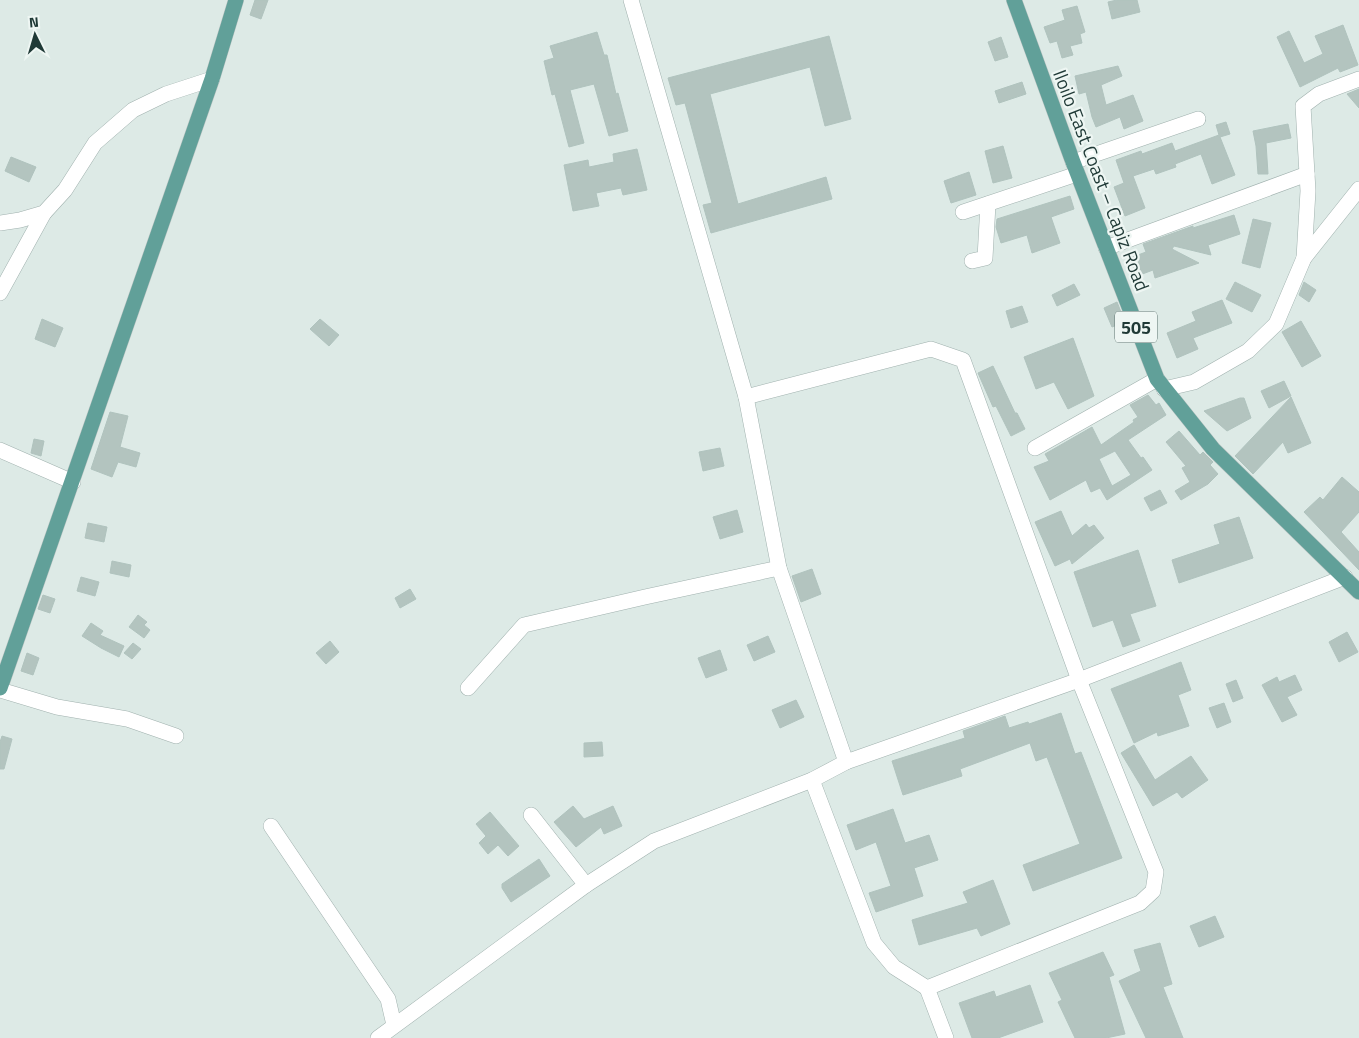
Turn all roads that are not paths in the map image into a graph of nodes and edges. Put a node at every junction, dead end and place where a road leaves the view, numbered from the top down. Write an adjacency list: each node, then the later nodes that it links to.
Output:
1 (236, 0): 4 (main road)
2 (631, 0): 19 (street)
3 (1014, 0): 7 (main road, Iloilo East Coast – Capiz Road / 505)
4 (212, 79): 12 (street); 22 (main road)
5 (1359, 79): 8 (street)
6 (1198, 119): 7 (street)
7 (1075, 168): 10 (street); 14 (main road, Iloilo East Coast – Capiz Road / 505)
8 (1307, 174): 14 (street); 15 (street)
9 (1359, 189): 15 (street)
10 (988, 204): 11 (street); 16 (street)
11 (963, 212)
12 (44, 213): 13 (street); 17 (street)
13 (0, 223)
14 (1106, 248): 18 (main road, Iloilo East Coast – Capiz Road / 505)
15 (1304, 258): 18 (street)
16 (972, 261)
17 (0, 293)
18 (1161, 384): 20 (street); 24 (main road, Iloilo East Coast – Capiz Road / 505)
19 (746, 397): 23 (street); 26 (street)
20 (1035, 448)
21 (0, 450): 22 (street)
22 (73, 482): 28 (main road)
23 (779, 568): 27 (street); 30 (street)
24 (1345, 578): 25 (main road, Iloilo East Coast – Capiz Road / 505); 26 (street)
25 (1359, 592)
26 (1079, 680): 30 (street); 35 (street)
27 (468, 688)
28 (0, 689): 29 (street)
29 (176, 736)
30 (846, 762): 31 (street)
31 (812, 780): 34 (street); 35 (street)
32 (531, 815): 34 (street)
33 (271, 826): 36 (street)
34 (586, 885): 36 (street)
35 (927, 988): 38 (street)
36 (394, 1025): 37 (street)
37 (378, 1038)
38 (946, 1038)

